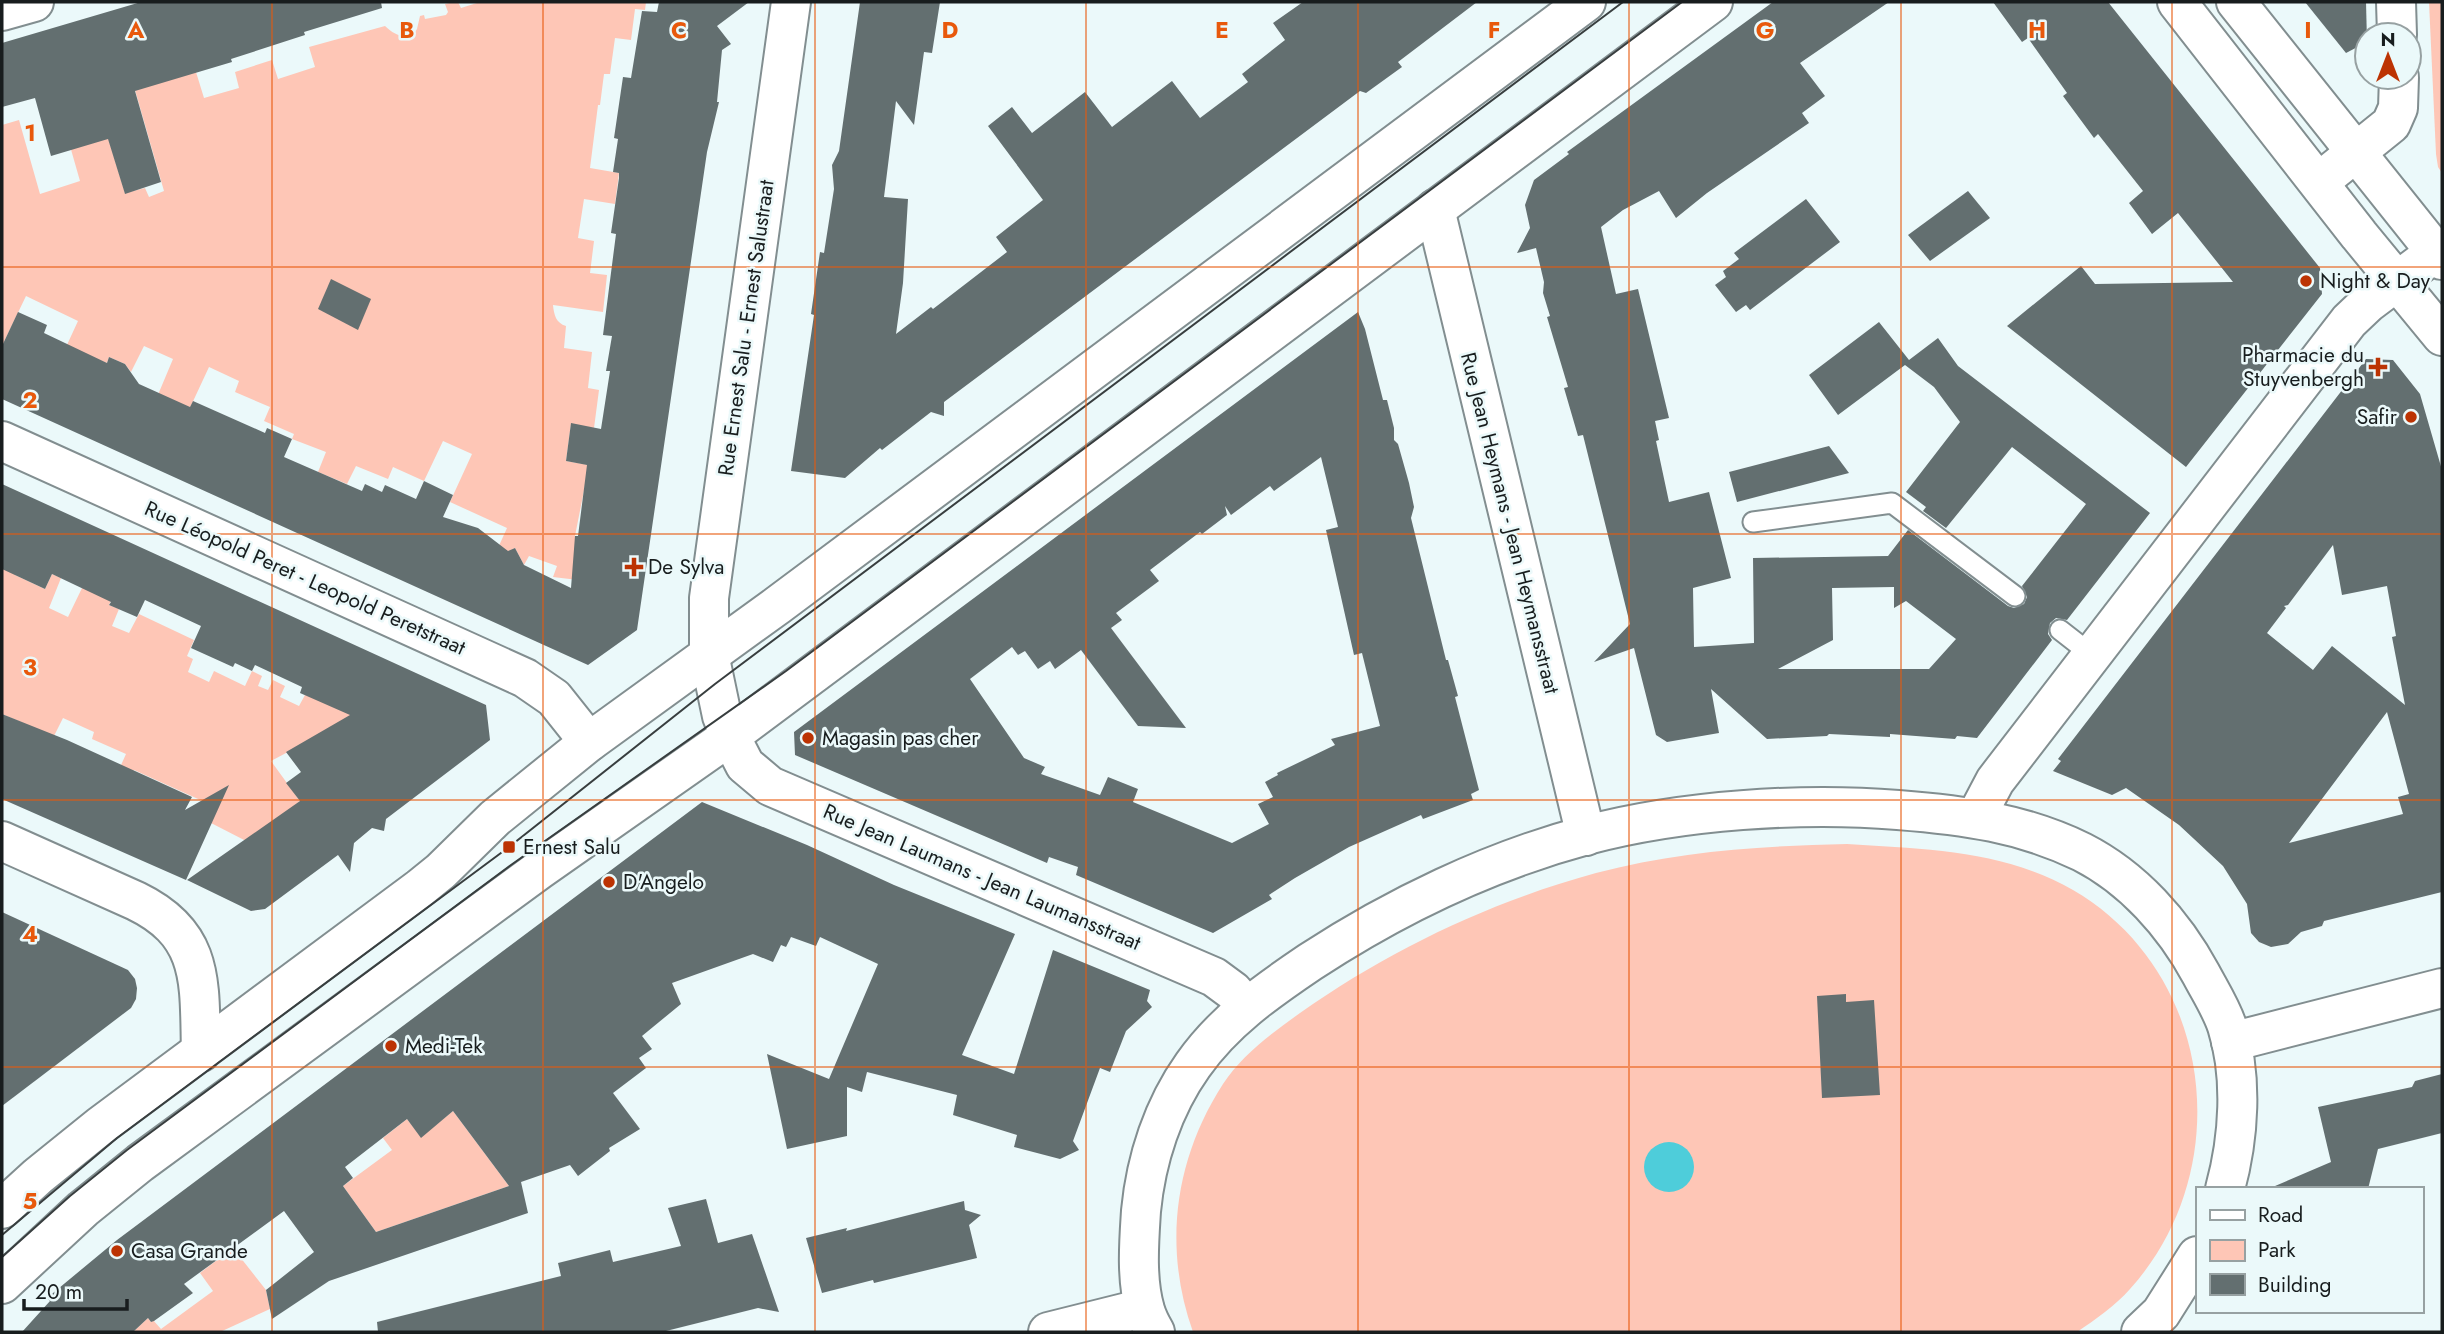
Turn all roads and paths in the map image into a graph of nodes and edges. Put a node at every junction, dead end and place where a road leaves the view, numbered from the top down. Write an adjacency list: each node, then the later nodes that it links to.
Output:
1 (34, 2): 8 (street)
2 (791, 2): 21 (street, Rue Ernest Salu - Ernest Salustraat)
3 (1586, 2): 21 (street)
4 (1713, 2): 13 (street)
5 (2177, 2): 12 (street)
6 (2236, 2): 11 (street)
7 (2396, 2): 9 (street)
8 (2, 11)
9 (2397, 21)
10 (2399, 91): 11 (street)
11 (2356, 153): 12 (street); 14 (street)
12 (2319, 182): 15 (street)
13 (1435, 209): 23 (street); 26 (street, Rue Jean Heymans - Jean Heymansstraat)
14 (2439, 256): 15 (street)
15 (2398, 281): 16 (street); 22 (street)
16 (2442, 337)
17 (2, 441): 24 (street, Rue Léopold Peret - Leopold Peretstraat)
18 (1753, 522): 19 (lane)
19 (2015, 596)
20 (2060, 630): 22 (lane)
21 (709, 654): 23 (street, Rue Ernest Salu - Ernest Salustraat); 24 (street)
22 (2092, 655): 25 (street)
23 (730, 736): 29 (street, Rue Jean Laumans - Jean Laumansstraat); 35 (street)
24 (589, 742): 31 (street)
25 (1976, 817): 26 (street); 30 (street)
26 (1586, 836): 29 (street)
27 (2, 841): 31 (street)
28 (2442, 988): 30 (street)
29 (1247, 1007): 36 (street)
30 (2231, 1042): 32 (street)
31 (201, 1052): 33 (street)
32 (2226, 1187)
33 (2, 1209)
34 (2196, 1258): 38 (street)
35 (2, 1284)
36 (1149, 1320): 37 (street)
37 (1048, 1332)
38 (2141, 1332)

